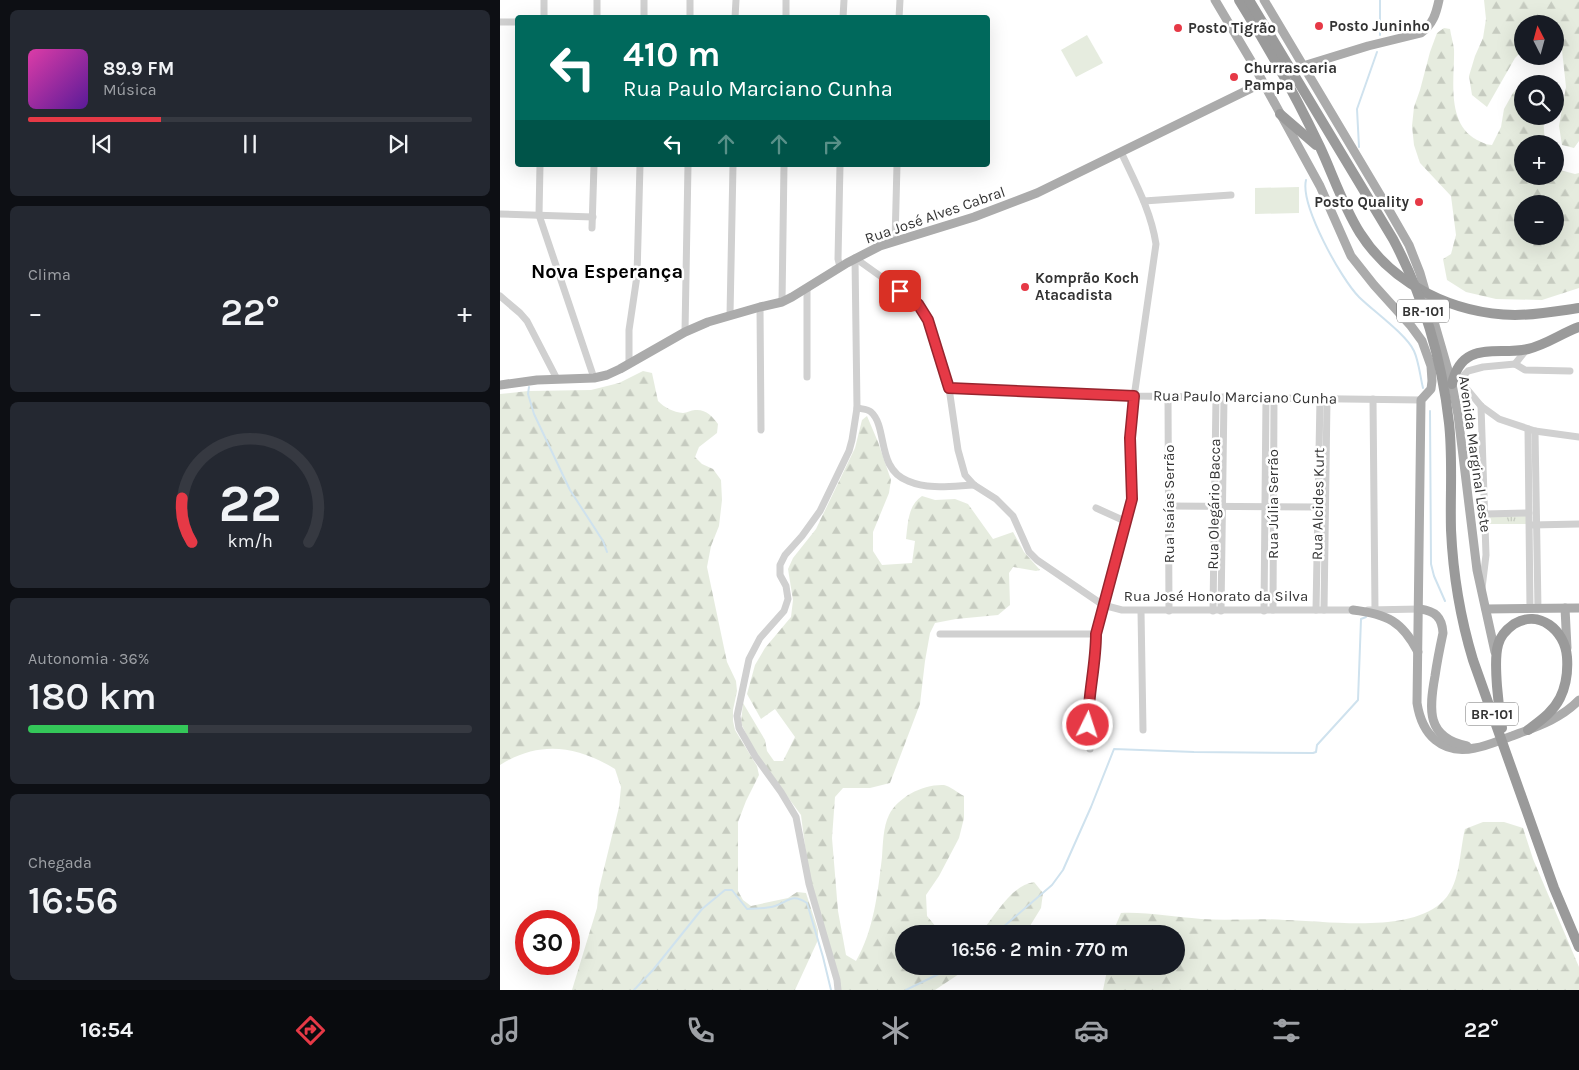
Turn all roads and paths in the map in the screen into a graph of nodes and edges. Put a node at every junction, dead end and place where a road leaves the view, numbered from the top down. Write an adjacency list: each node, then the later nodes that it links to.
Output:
1 (544, 0): 14 (street)
2 (597, 0): 15 (street)
3 (644, 0): 16 (street)
4 (690, 0): 17 (street)
5 (736, 0): 18 (street)
6 (786, 0): 19 (street)
7 (844, 0): 20 (street)
8 (900, 0): 21 (street)
9 (1215, 0): 25 (main road)
10 (1240, 0): 27 (highway, BR-101)
11 (1249, 0): 119 (highway, BR-101)
12 (1264, 0): 24 (main road, Avenida Marginal Leste)
13 (1439, 0): 24 (main road)
14 (544, 15)
15 (597, 15)
16 (644, 15)
17 (690, 15)
18 (735, 15)
19 (786, 15)
20 (843, 15)
21 (899, 15)
22 (500, 22): 23 (street)
23 (515, 22)
24 (1303, 66): 61 (main road, Avenida Marginal Leste)
25 (1262, 83): 26 (main road); 28 (main road, Rua José Alves Cabral)
26 (1280, 114): 27 (highway); 71 (main road)
27 (1320, 148): 50 (highway, BR-101)
28 (1121, 152): 38 (street); 43 (main road, Rua José Alves Cabral)
29 (540, 167): 40 (street)
30 (594, 167): 41 (street)
31 (640, 167): 55 (street)
32 (688, 167): 53 (street)
33 (733, 167): 51 (street)
34 (784, 167): 48 (street)
35 (840, 167): 45 (street)
36 (896, 167): 43 (street)
37 (1231, 195): 38 (street)
38 (1144, 200): 64 (street)
39 (500, 214): 40 (street)
40 (540, 216): 41 (street); 59 (street)
41 (593, 217): 42 (street)
42 (592, 228)
43 (895, 241): 44 (main road, Rua José Alves Cabral)
44 (855, 258): 45 (main road, Rua José Alves Cabral); 63 (street, Rua José Honorato da Silva); 73 (street)
45 (840, 268): 46 (main road, Rua José Alves Cabral)
46 (807, 288): 48 (main road, Rua José Alves Cabral); 58 (street)
47 (500, 296): 60 (street)
48 (782, 302): 49 (main road, Rua José Alves Cabral)
49 (760, 307): 51 (main road, Rua José Alves Cabral); 74 (street)
50 (1579, 308)
51 (730, 315): 53 (main road, Rua José Alves Cabral)
52 (1579, 327): 54 (highway)
53 (685, 332): 55 (main road, Rua José Alves Cabral)
54 (1527, 349): 56 (street); 61 (highway)
55 (629, 364): 59 (main road, Rua José Alves Cabral)
56 (1515, 364): 57 (street); 72 (street)
57 (1570, 371)
58 (807, 377)
59 (594, 378): 60 (main road, Rua José Alves Cabral)
60 (557, 379): 62 (main road, Rua José Alves Cabral)
61 (1452, 384): 91 (main road, Avenida Marginal Leste)
62 (500, 385)
63 (949, 388): 64 (street, Rua Paulo Marciano Cunha); 77 (street, Rua José Honorato da Silva)
64 (1134, 396): 65 (street, Rua Paulo Marciano Cunha); 86 (street)
65 (1168, 396): 66 (street, Rua Paulo Marciano Cunha); 79 (street, Rua Isaías Serrão)
66 (1216, 397): 67 (street, Rua Paulo Marciano Cunha); 80 (street, Rua Olegário Bacca)
67 (1224, 397): 68 (street, Rua Paulo Marciano Cunha); 80 (street, Rua Olegário Bacca)
68 (1270, 398): 69 (street, Rua Paulo Marciano Cunha); 81 (street, Rua Júlia Serrão); 82 (street, Rua Júlia Serrão)
69 (1324, 399): 70 (street, Rua Paulo Marciano Cunha); 78 (street, Rua Alcides Kurt)
70 (1373, 399): 71 (street, Rua Paulo Marciano Cunha); 107 (street)
71 (1421, 400): 103 (main road)
72 (1480, 406): 75 (street); 85 (street)
73 (857, 408): 77 (street); 121 (street)
74 (761, 430)
75 (1531, 430): 76 (street); 84 (street); 88 (street)
76 (1579, 437)
77 (974, 485): 92 (street, Rua José Honorato da Silva)
78 (1321, 504): 82 (street); 100 (street, Rua Alcides Kurt); 101 (street, Rua Alcides Kurt)
79 (1169, 506): 80 (street); 104 (street, Rua Isaías Serrão)
80 (1218, 506): 81 (street); 105 (street, Rua Olegário Bacca)
81 (1265, 507): 82 (street); 89 (street, Rua Júlia Serrão)
82 (1273, 507): 90 (street, Rua Júlia Serrão)
83 (1096, 508): 86 (street)
84 (1529, 513): 85 (street); 88 (street)
85 (1485, 514): 91 (street)
86 (1127, 522): 92 (street)
87 (1579, 524): 88 (street)
88 (1533, 525): 97 (street)
89 (1265, 554): 90 (street); 98 (street, Rua Júlia Serrão)
90 (1273, 554): 99 (street, Rua Júlia Serrão)
91 (1481, 591): 96 (main road, Avenida Marginal Leste)
92 (1103, 605): 106 (street, Rua José Honorato da Silva); 110 (street)
93 (1552, 608): 94 (main road); 97 (main road); 108 (main road)
94 (1565, 608): 95 (main road); 112 (main road)
95 (1579, 608)
96 (1486, 609): 97 (main road); 113 (main road, Avenida Marginal Leste)
97 (1534, 609)
98 (1264, 610): 99 (street, Rua José Honorato da Silva); 105 (street, Rua José Honorato da Silva)
99 (1272, 610): 100 (street, Rua José Honorato da Silva)
100 (1316, 610): 101 (street, Rua José Honorato da Silva)
101 (1324, 610): 102 (street, Rua José Honorato da Silva)
102 (1353, 610): 107 (main road)
103 (1420, 610): 107 (street); 111 (main road); 117 (main road)
104 (1169, 611): 105 (street, Rua José Honorato da Silva); 106 (street, Rua José Honorato da Silva)
105 (1217, 611)
106 (1140, 612): 115 (street)
107 (1375, 612): 111 (main road)
108 (1520, 621): 112 (highway); 113 (highway)
109 (940, 634): 110 (street)
110 (1096, 634): 118 (street)
111 (1419, 654): 117 (main road)
112 (1567, 655): 116 (highway)
113 (1496, 656): 119 (highway)
114 (1579, 700): 116 (main road)
115 (1143, 730)
116 (1526, 731): 117 (main road)
117 (1479, 747)
118 (1090, 749)
119 (1511, 768): 120 (highway, BR-101)
120 (1579, 947)
121 (838, 990)

